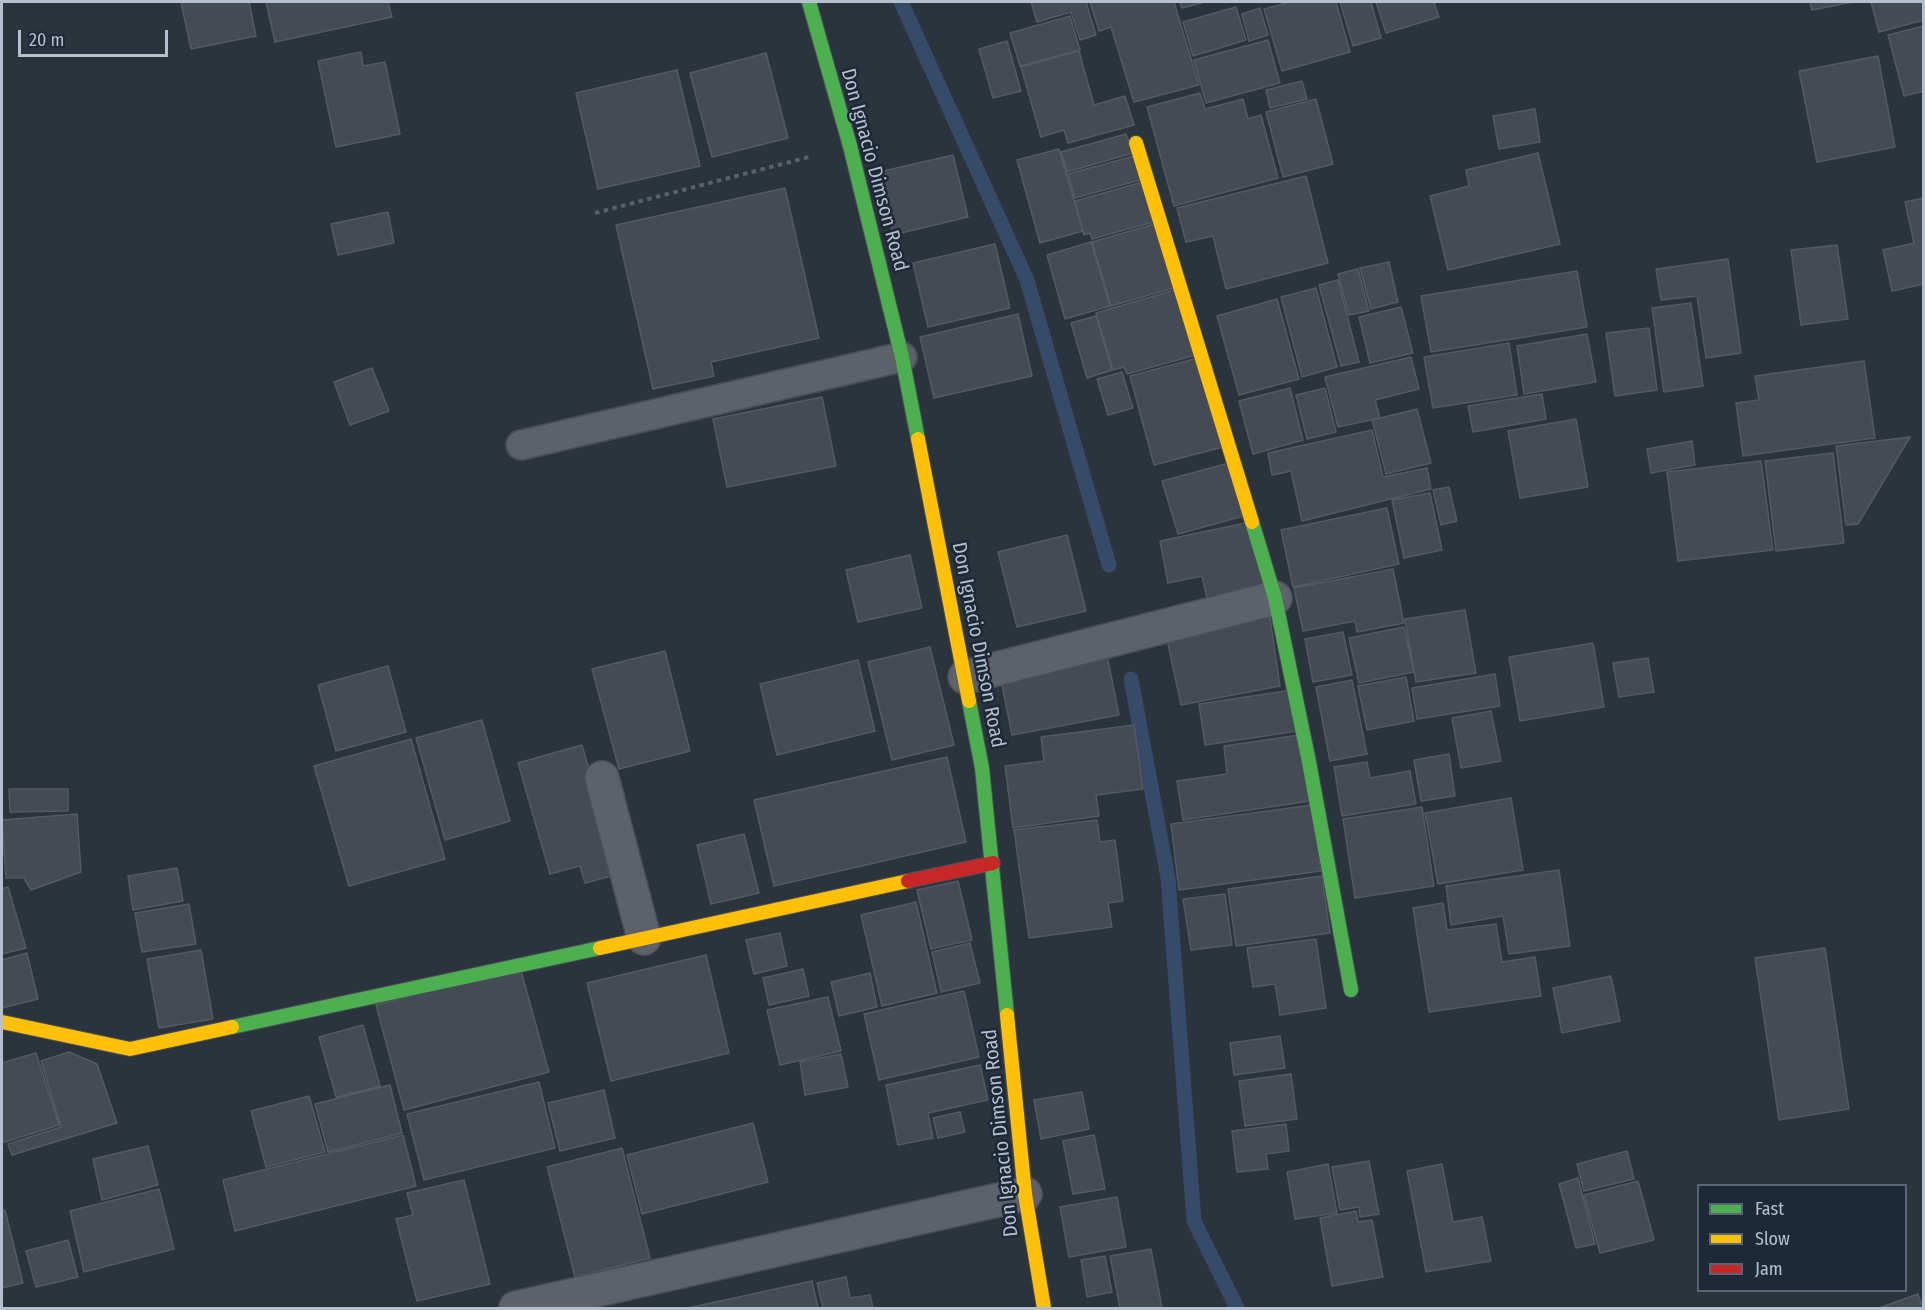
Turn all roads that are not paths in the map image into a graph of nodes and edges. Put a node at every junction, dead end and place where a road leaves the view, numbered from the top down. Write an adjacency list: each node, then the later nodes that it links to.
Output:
1 (808, 2): 3 (street, Don Ignacio Dimson Road)
2 (1136, 143): 5 (street)
3 (902, 357): 4 (lane); 6 (street, Don Ignacio Dimson Road)
4 (521, 445)
5 (1275, 598): 6 (street); 10 (street)
6 (965, 677): 8 (street, Don Ignacio Dimson Road)
7 (602, 778): 9 (street)
8 (993, 863): 9 (street); 12 (street, Don Ignacio Dimson Road)
9 (644, 938): 11 (street)
10 (1351, 990)
11 (2, 1022)
12 (1025, 1194): 13 (street); 14 (street, Don Ignacio Dimson Road)
13 (516, 1308)
14 (1044, 1308)

